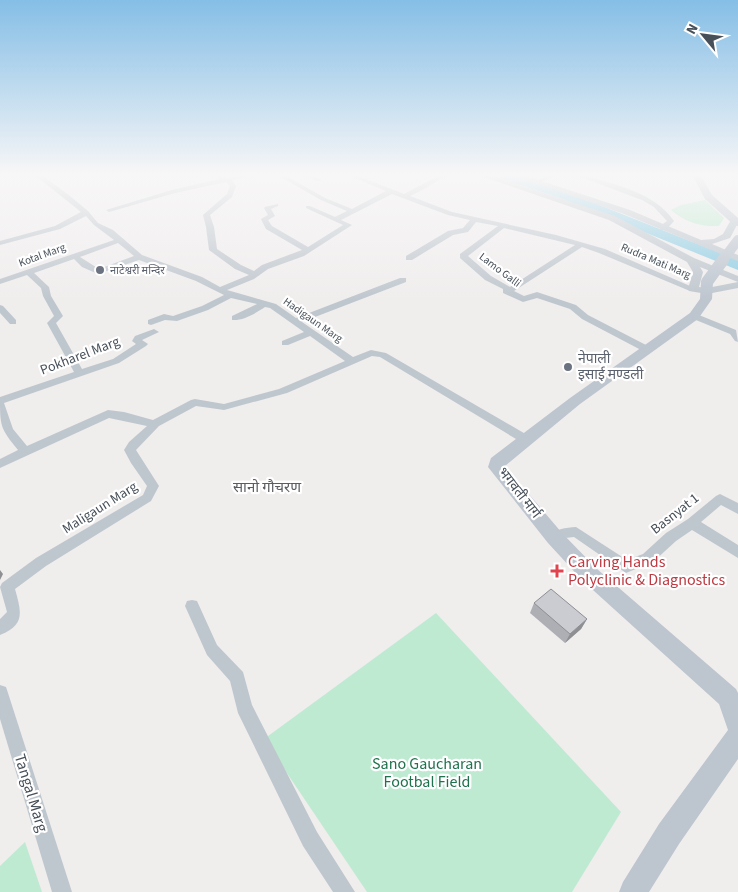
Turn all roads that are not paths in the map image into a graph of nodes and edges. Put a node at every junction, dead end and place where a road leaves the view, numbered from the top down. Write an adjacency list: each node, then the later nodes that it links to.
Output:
1 (78, 218): 18 (street)
2 (91, 218): 16 (street, Hadigaun Marg)
3 (207, 218): 28 (street)
4 (268, 218): 21 (street)
5 (330, 218): 12 (street)
6 (339, 218): 12 (street)
7 (468, 218): 11 (street, Rudra Mati Marg)
8 (611, 218): 26 (street)
9 (640, 218): 15 (street)
10 (670, 218): 15 (street)
11 (475, 219): 14 (street, Rudra Mati Marg); 24 (street)
12 (335, 220): 21 (street)
13 (736, 222): 19 (street)
14 (502, 226): 20 (street, Rudra Mati Marg); 35 (street, Lamo Galli)
15 (663, 228): 19 (street)
16 (120, 240): 22 (street, Kotal Marg); 23 (street, Hadigaun Marg)
17 (738, 240): 33 (main road, भगवती मार्ग, bridge)
18 (0, 243)
19 (700, 243): 25 (street)
20 (581, 245): 33 (street, Rudra Mati Marg); 35 (street)
21 (308, 250): 28 (street)
22 (74, 255): 23 (street); 27 (street, Kotal Marg)
23 (139, 256): 34 (street, Hadigaun Marg)
24 (409, 258)
25 (738, 258)
26 (690, 260): 29 (street); 33 (street)
27 (28, 272): 31 (street, Kotal Marg); 50 (street)
28 (254, 274): 34 (street)
29 (738, 279)
30 (403, 280): 41 (street)
31 (0, 282)
32 (738, 285): 33 (street)
33 (702, 287): 39 (main road, भगवती मार्ग)
34 (220, 290): 36 (street, Hadigaun Marg)
35 (510, 290): 48 (street, Lamo Galli)
36 (230, 295): 37 (street, Hadigaun Marg); 43 (street)
37 (264, 303): 40 (street); 41 (street, Hadigaun Marg)
38 (0, 308): 42 (street)
39 (694, 316): 46 (street); 48 (main road, भगवती मार्ग)
40 (236, 318)
41 (297, 321): 45 (street, Hadigaun Marg)
42 (13, 322)
43 (151, 322)
44 (154, 332): 50 (street, Pokharel Marg)
45 (312, 332): 47 (street); 49 (street, Hadigaun Marg)
46 (738, 339)
47 (285, 343)
48 (652, 348): 53 (main road, भगवती मार्ग)
49 (352, 362): 52 (street, Maligaun Marg); 53 (street)
50 (79, 373): 51 (street, Pokharel Marg)
51 (0, 403): 54 (street, Pokharel Marg)
52 (154, 424): 54 (street); 60 (street, Maligaun Marg)
53 (525, 439): 58 (main road, भगवती मार्ग)
54 (25, 452): 55 (street)
55 (0, 464)
56 (738, 509): 57 (street, Basnyat 1)
57 (692, 523): 58 (street, Basnyat 1); 59 (street)
58 (555, 538): 64 (main road, भगवती मार्ग)
59 (738, 552)
60 (4, 589): 62 (street, Maligaun Marg)
61 (192, 606): 69 (street)
62 (0, 628)
63 (0, 693): 68 (street, Tangal Marg)
64 (733, 702): 65 (main road, भगवती मार्ग)
65 (738, 726)
66 (738, 737): 67 (main road)
67 (728, 766): 70 (main road)
68 (62, 892)
69 (345, 892)
70 (633, 892)

